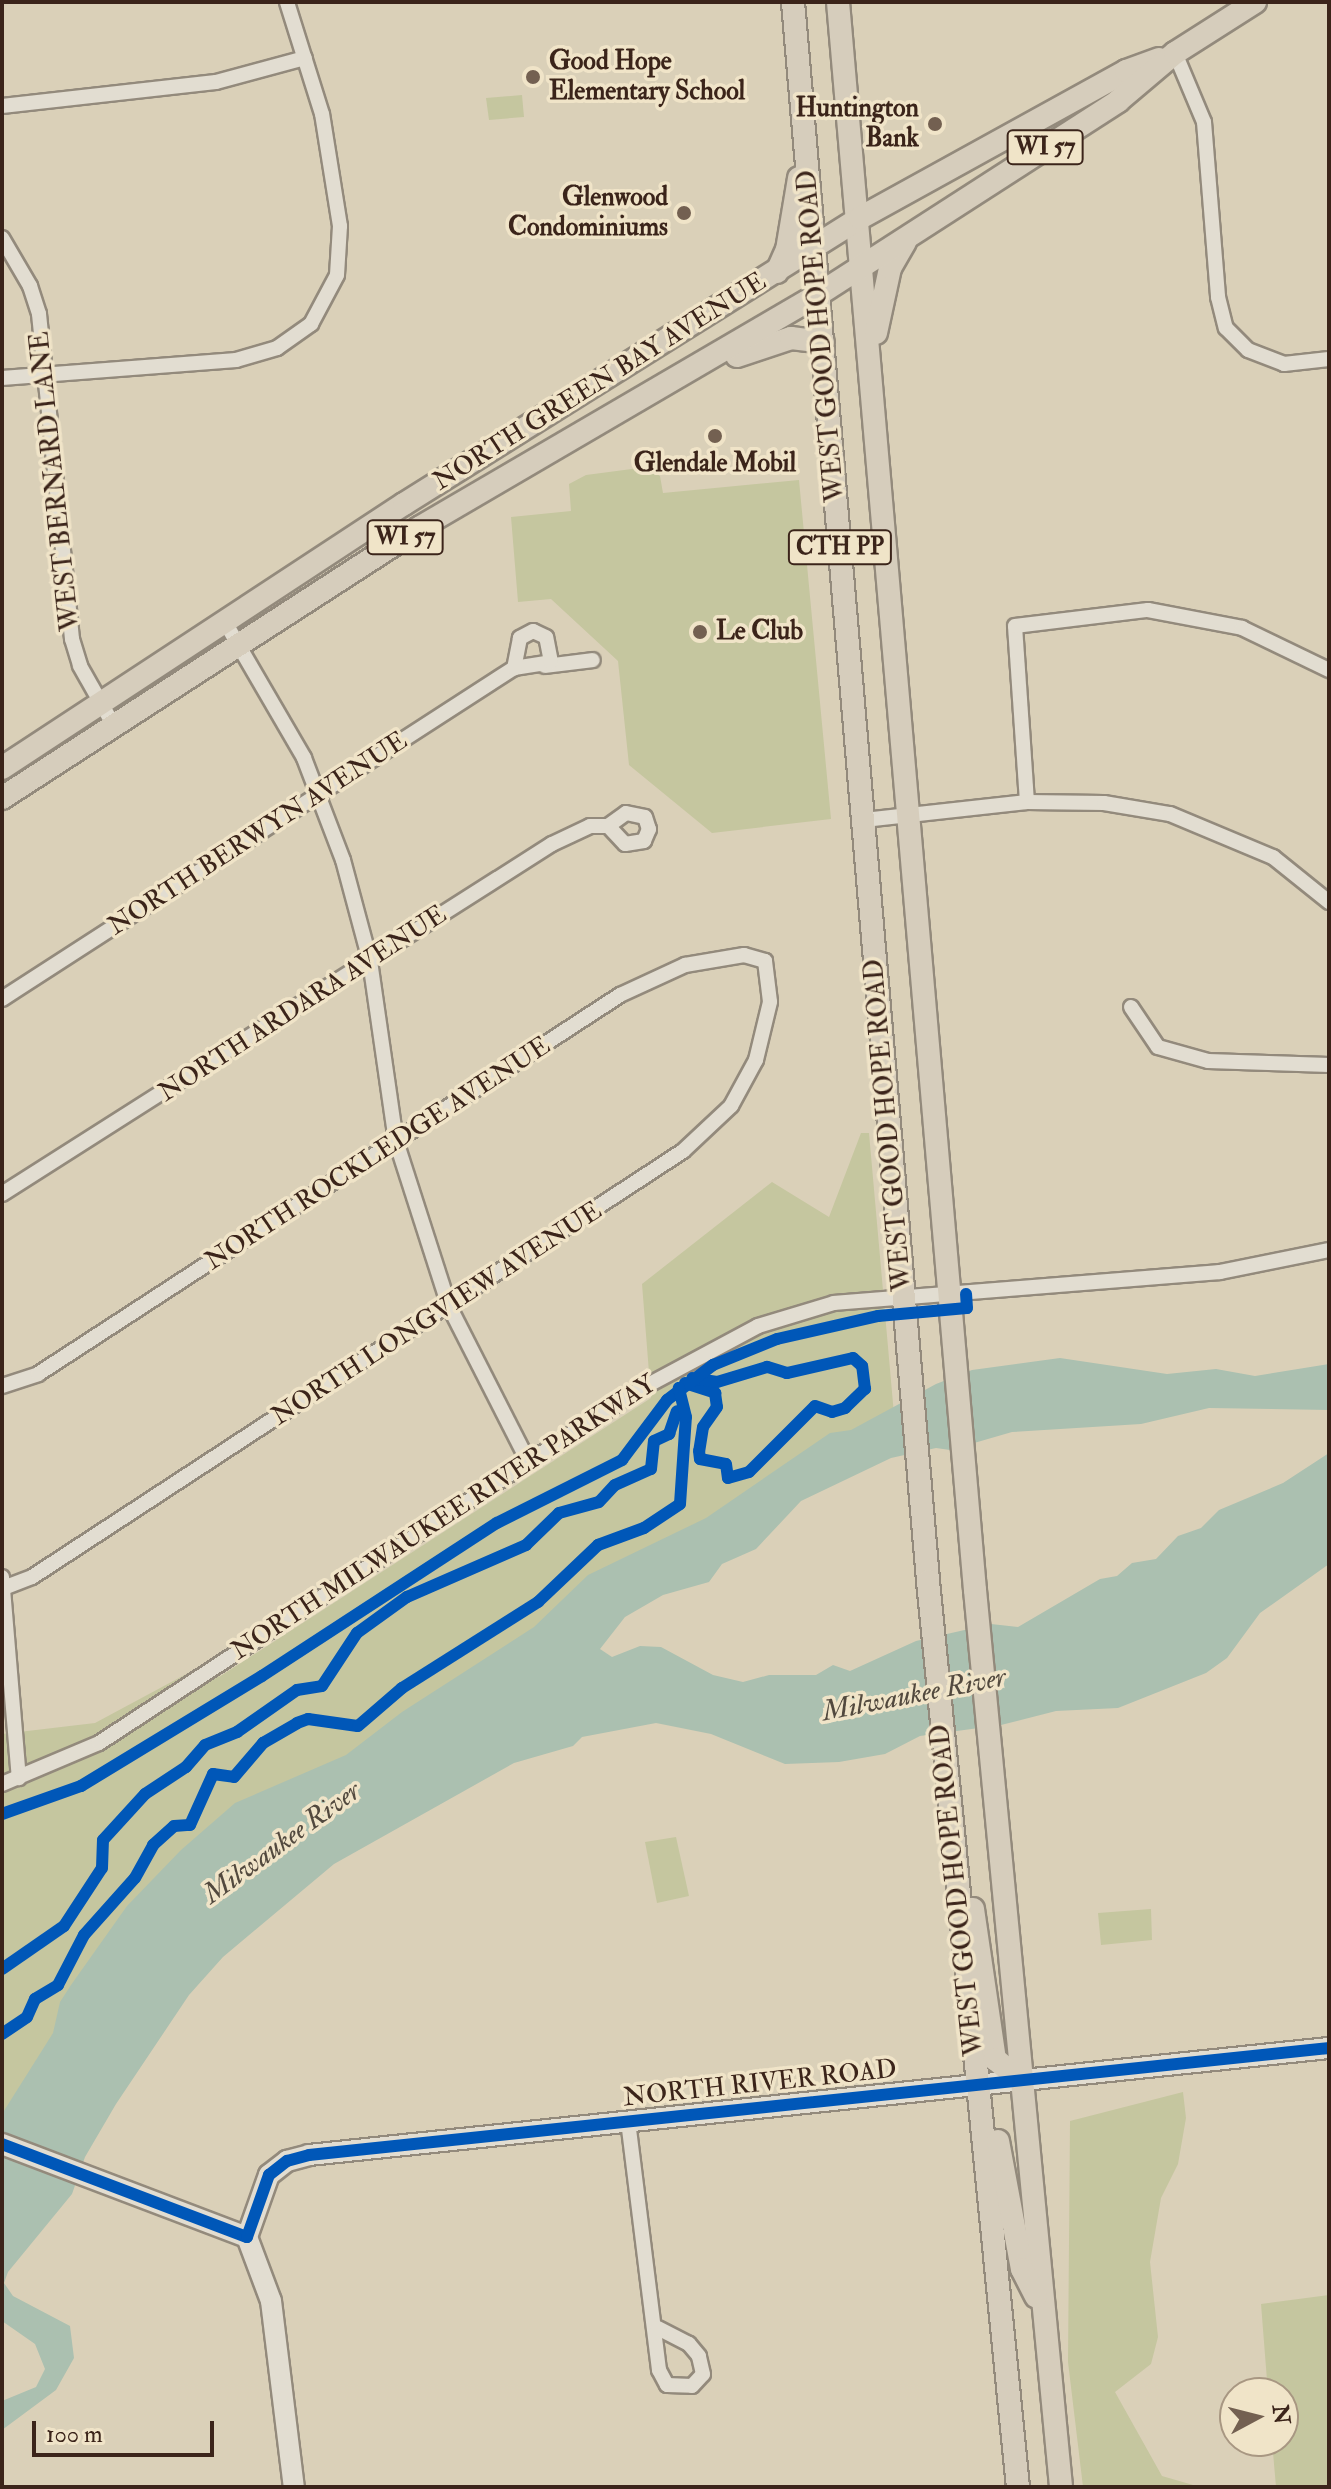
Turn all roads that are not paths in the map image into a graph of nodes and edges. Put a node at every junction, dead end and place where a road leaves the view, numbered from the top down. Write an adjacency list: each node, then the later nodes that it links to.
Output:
1 (287, 2): 6 (street)
2 (793, 2): 8 (main road, WEST GOOD HOPE ROAD / CTH PP)
3 (838, 2): 9 (main road, WEST GOOD HOPE ROAD / CTH PP)
4 (1255, 2): 5 (main road, NORTH GREEN BAY AVENUE / WI 57)
5 (1175, 53): 10 (main road, NORTH GREEN BAY AVENUE / WI 57); 12 (main road, NORTH GREEN BAY AVENUE / WI 57); 20 (street)
6 (305, 58): 7 (street); 22 (street)
7 (2, 106)
8 (805, 137): 14 (main road, WEST GOOD HOPE ROAD / CTH PP); 16 (main road)
9 (856, 184): 10 (main road); 11 (main road, WEST GOOD HOPE ROAD / CTH PP)
10 (921, 184): 11 (main road, NORTH GREEN BAY AVENUE / WI 57)
11 (860, 218): 14 (main road, NORTH GREEN BAY AVENUE / WI 57); 15 (main road, WEST GOOD HOPE ROAD / CTH PP)
12 (911, 234): 15 (main road, NORTH GREEN BAY AVENUE / WI 57); 19 (main road)
13 (2, 238): 22 (street, WEST BERNARD LANE)
14 (814, 248): 16 (main road, NORTH GREEN BAY AVENUE / WI 57); 17 (main road, WEST GOOD HOPE ROAD / CTH PP)
15 (864, 265): 17 (main road, NORTH GREEN BAY AVENUE / WI 57); 19 (main road, WEST GOOD HOPE ROAD / CTH PP)
16 (777, 272): 24 (main road, NORTH GREEN BAY AVENUE / WI 57)
17 (819, 294): 18 (main road, WEST GOOD HOPE ROAD / CTH PP); 23 (main road, NORTH GREEN BAY AVENUE / WI 57)
18 (823, 342): 23 (main road); 37 (main road, WEST GOOD HOPE ROAD / CTH PP)
19 (871, 358): 36 (main road, WEST GOOD HOPE ROAD / CTH PP)
20 (1329, 359)
21 (2, 378): 22 (street)
22 (45, 378): 30 (street, WEST BERNARD LANE)
23 (663, 389): 25 (main road, NORTH GREEN BAY AVENUE / WI 57)
24 (225, 622): 25 (street); 30 (main road, NORTH GREEN BAY AVENUE / WI 57)
25 (239, 644): 31 (main road, NORTH GREEN BAY AVENUE / WI 57); 33 (street)
26 (593, 660): 27 (street, NORTH BERWYN AVENUE)
27 (545, 666): 28 (street, NORTH BERWYN AVENUE); 28 (street)
28 (514, 668): 33 (street, NORTH BERWYN AVENUE)
29 (1329, 670): 35 (street)
30 (101, 703): 31 (street, WEST BERNARD LANE); 32 (main road, NORTH GREEN BAY AVENUE / WI 57)
31 (113, 724): 34 (main road, NORTH GREEN BAY AVENUE / WI 57)
32 (2, 768)
33 (319, 794): 40 (street); 42 (street, NORTH BERWYN AVENUE)
34 (2, 798)
35 (1027, 802): 36 (street); 39 (street)
36 (907, 816): 37 (street); 48 (main road, WEST GOOD HOPE ROAD / CTH PP)
37 (864, 820): 49 (main road, WEST GOOD HOPE ROAD / CTH PP)
38 (608, 826): 40 (street, NORTH ARDARA AVENUE)
39 (1329, 902)
40 (370, 961): 45 (street); 46 (street, NORTH ARDARA AVENUE)
41 (765, 961): 45 (street, NORTH ROCKLEDGE AVENUE); 50 (street, NORTH LONGVIEW AVENUE)
42 (2, 999)
43 (1131, 1007): 44 (street)
44 (1329, 1065)
45 (396, 1141): 50 (street); 51 (street, NORTH ROCKLEDGE AVENUE)
46 (2, 1194)
47 (1329, 1250): 48 (street, NORTH MILWAUKEE RIVER PARKWAY)
48 (950, 1295): 49 (street, NORTH MILWAUKEE RIVER PARKWAY); 58 (main road, WEST GOOD HOPE ROAD)
49 (904, 1296): 52 (street, NORTH MILWAUKEE RIVER PARKWAY); 56 (main road, WEST GOOD HOPE ROAD)
50 (449, 1306): 52 (street); 53 (street, NORTH LONGVIEW AVENUE)
51 (2, 1386)
52 (528, 1461): 54 (street, NORTH MILWAUKEE RIVER PARKWAY)
53 (3, 1582): 54 (street)
54 (19, 1778): 55 (street, NORTH MILWAUKEE RIVER PARKWAY)
55 (2, 1784)
56 (955, 1851): 58 (main road); 59 (main road, WEST GOOD HOPE ROAD)
57 (1329, 2048): 58 (street, NORTH RIVER ROAD)
58 (1019, 2079): 59 (street, NORTH RIVER ROAD); 63 (main road, WEST GOOD HOPE ROAD)
59 (977, 2082): 60 (street, NORTH RIVER ROAD); 63 (main road); 66 (main road, WEST GOOD HOPE ROAD)
60 (628, 2121): 62 (street, NORTH RIVER ROAD); 64 (street)
61 (2, 2144): 62 (street)
62 (247, 2237): 65 (street)
63 (1043, 2313): 67 (main road, WEST GOOD HOPE ROAD)
64 (658, 2328)
65 (294, 2487)
66 (1018, 2487)
67 (1061, 2487)

